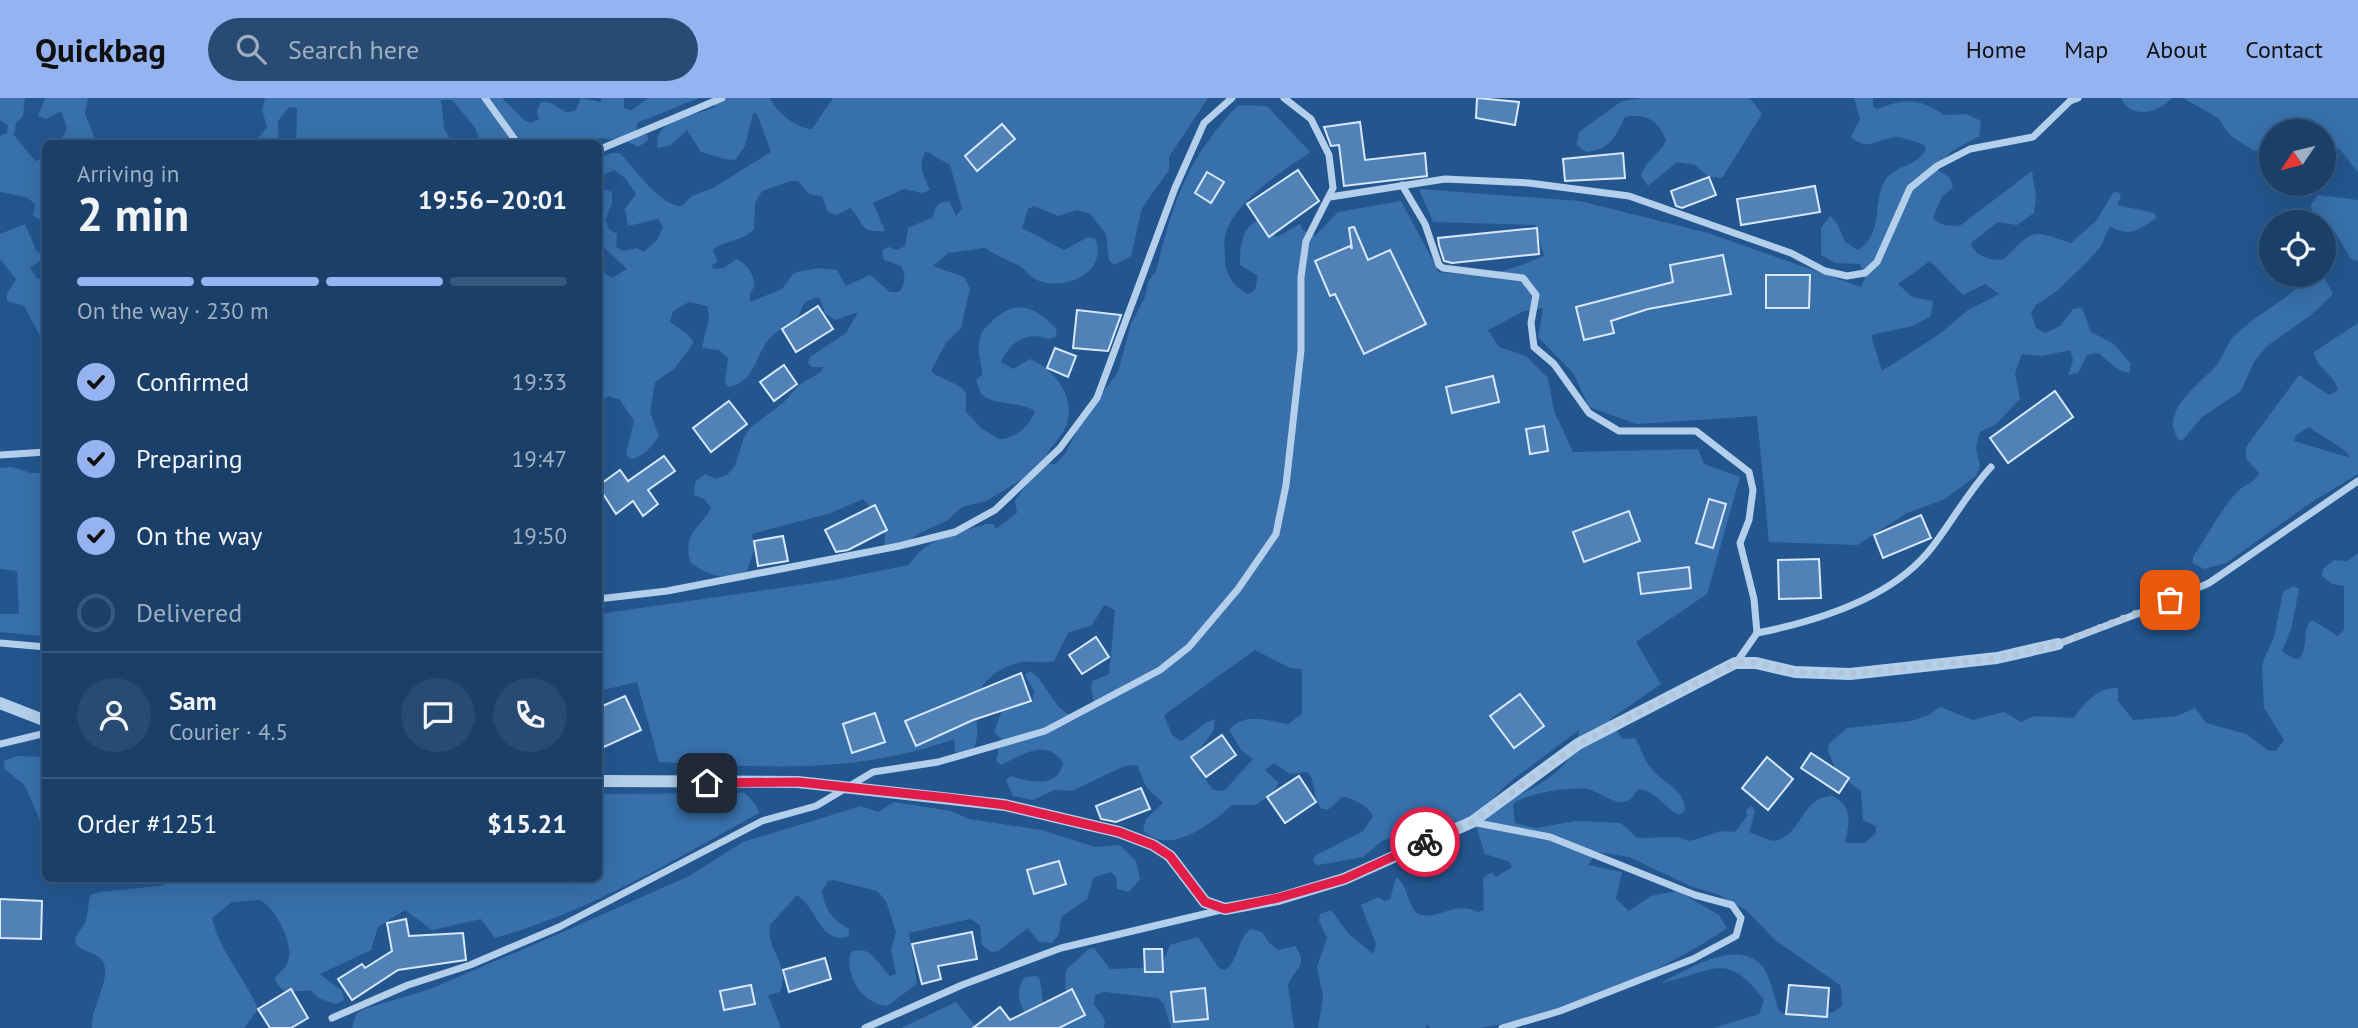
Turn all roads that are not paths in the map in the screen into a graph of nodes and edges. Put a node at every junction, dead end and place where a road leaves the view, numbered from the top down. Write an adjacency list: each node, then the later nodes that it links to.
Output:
1 (485, 98): 6 (street)
2 (722, 98): 7 (street)
3 (1232, 98): 14 (street)
4 (1284, 98): 9 (street)
5 (2078, 98): 8 (street)
6 (515, 140)
7 (602, 148)
8 (1402, 185): 9 (street); 15 (street)
9 (1330, 197): 25 (street)
10 (42, 452): 11 (street)
11 (0, 455)
12 (1991, 467): 15 (street)
13 (2358, 481): 17 (street)
14 (602, 599)
15 (1757, 634): 19 (street)
16 (0, 643): 18 (street)
17 (2058, 644): 19 (street)
18 (42, 647)
19 (1735, 663): 26 (street)
20 (0, 703): 21 (street)
21 (42, 719)
22 (42, 734): 23 (street)
23 (0, 744)
24 (602, 781): 25 (street)
25 (845, 789): 27 (street); 28 (street)
26 (1472, 822): 27 (street); 30 (street)
27 (1225, 909): 29 (street)
28 (332, 1018)
29 (865, 1028)
30 (1502, 1028)

